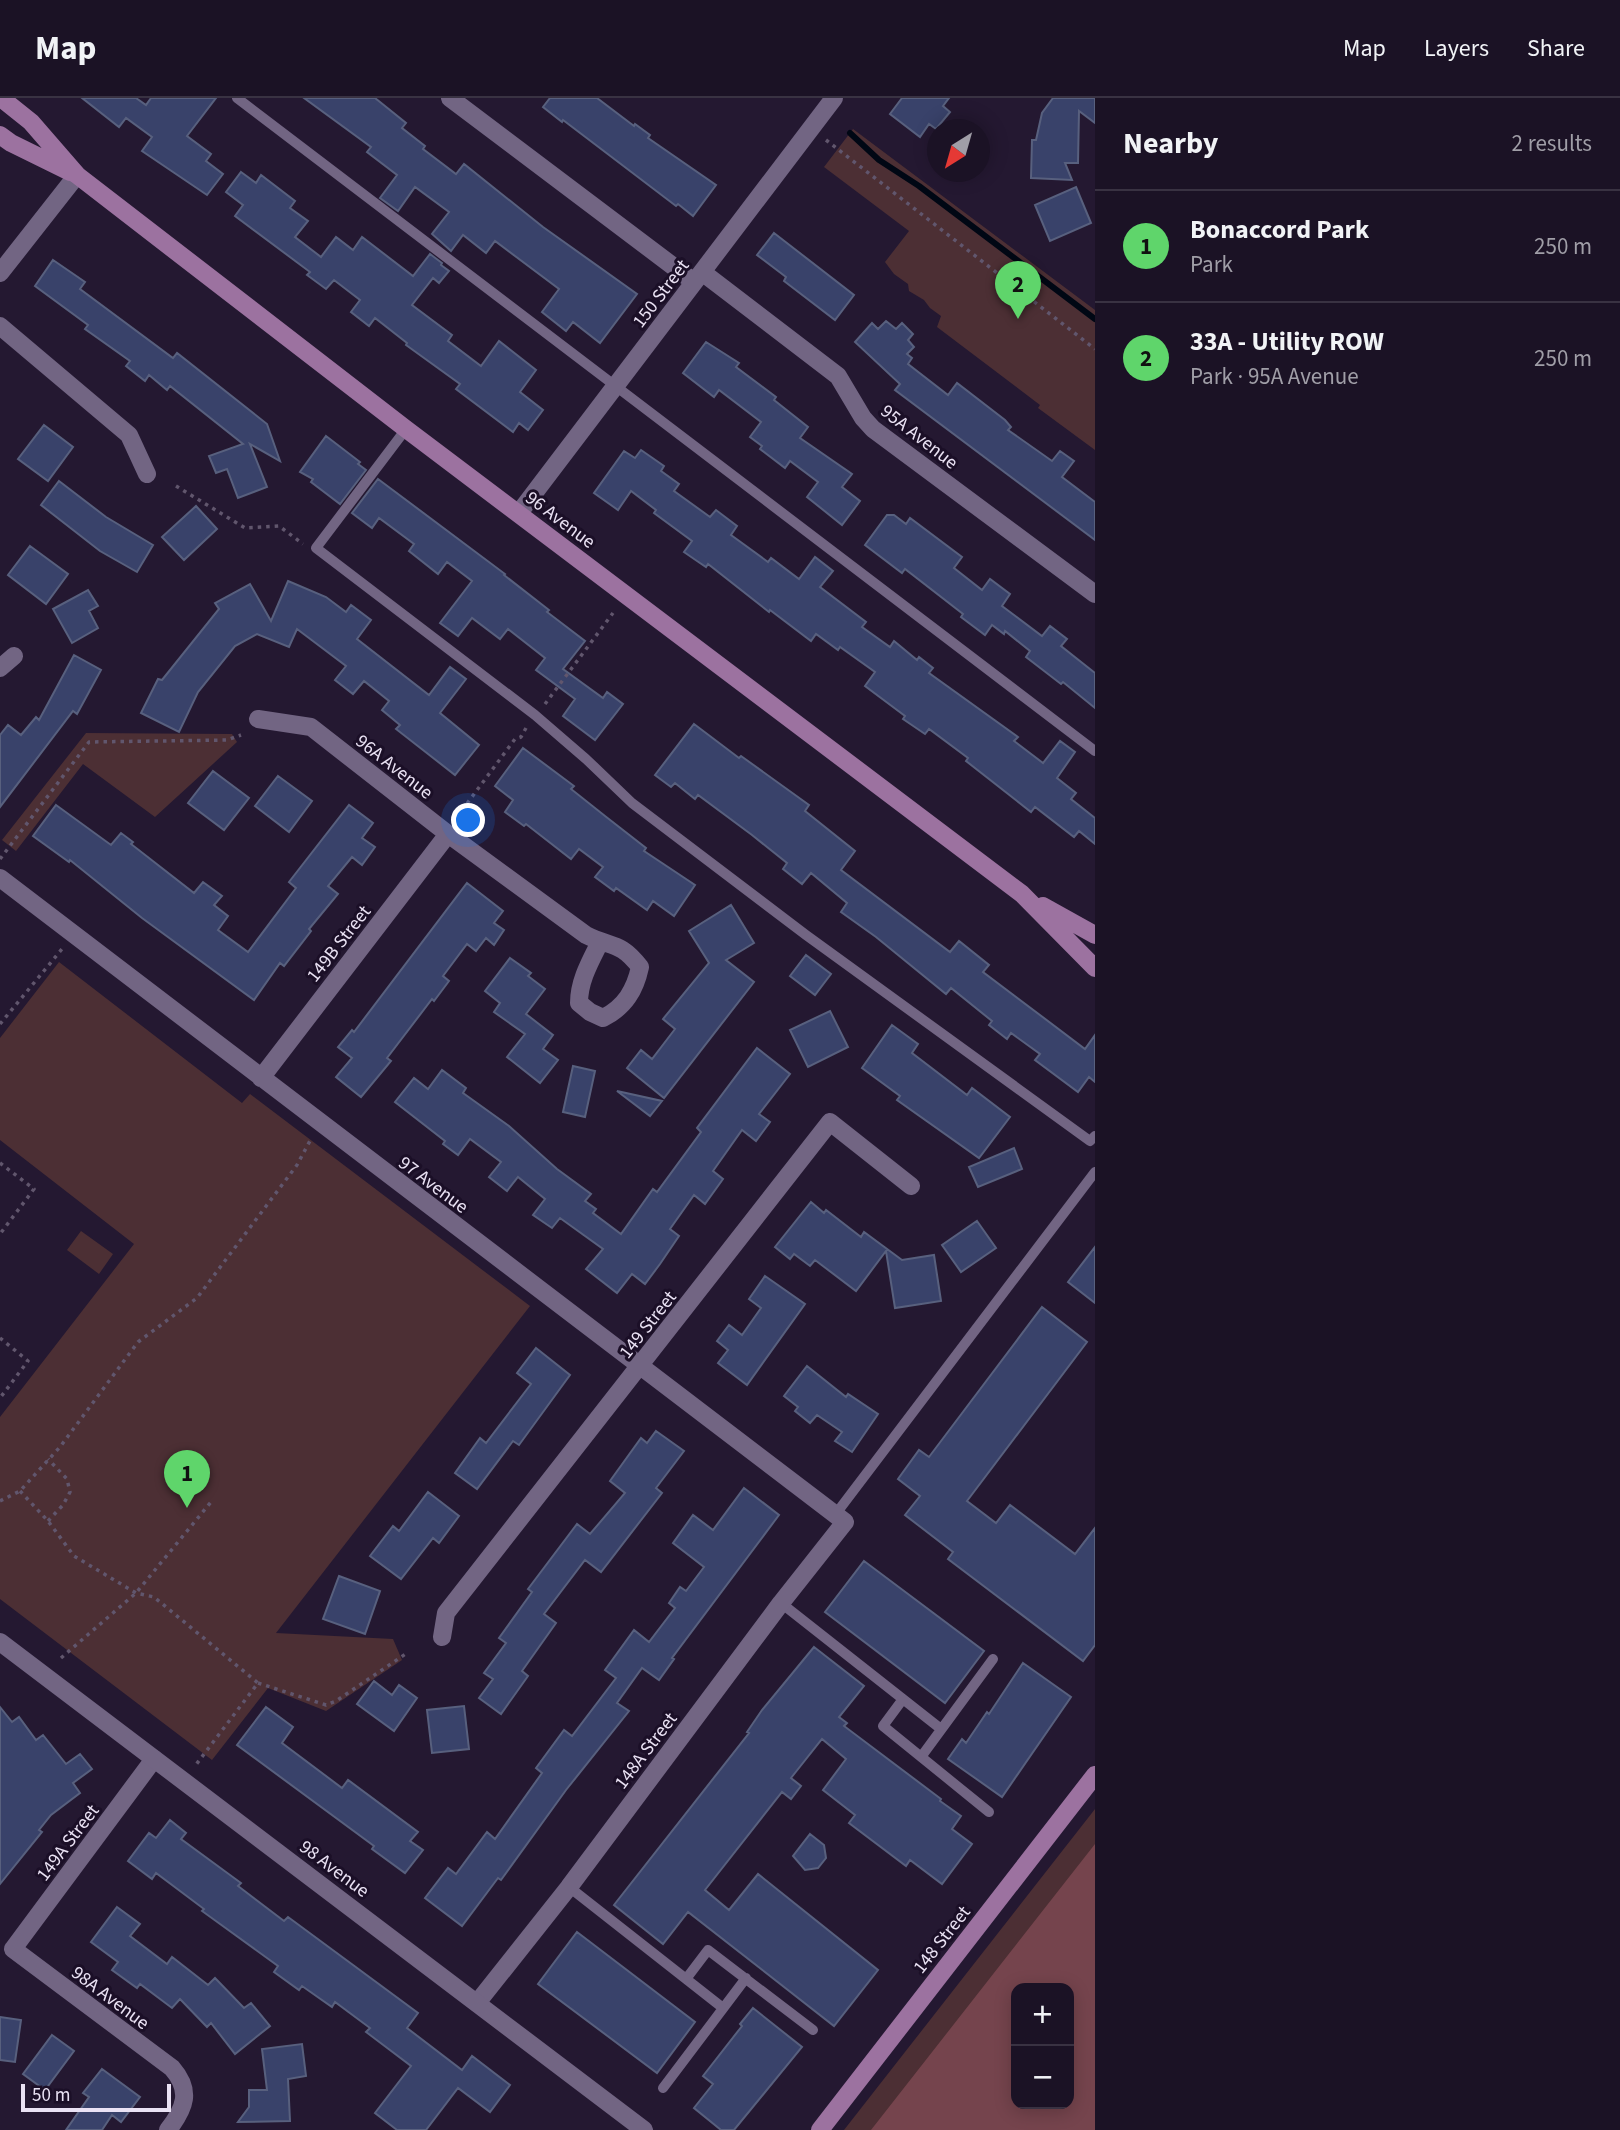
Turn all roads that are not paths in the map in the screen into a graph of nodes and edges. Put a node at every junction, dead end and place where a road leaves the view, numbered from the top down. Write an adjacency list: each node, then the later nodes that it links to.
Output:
1 (1, 98): 6 (main road, 96 Avenue)
2 (237, 98): 10 (lane)
3 (450, 98): 8 (street, 95A Avenue)
4 (834, 98): 8 (street, 150 Street)
5 (0, 135): 6 (main road, 96 Avenue)
6 (77, 175): 7 (street); 11 (main road, 96 Avenue)
7 (0, 273)
8 (698, 277): 10 (street, 150 Street); 14 (street, 95A Avenue)
9 (0, 326): 12 (street)
10 (615, 386): 13 (street, 150 Street); 18 (lane)
11 (406, 429): 13 (main road, 96 Avenue); 26 (lane)
12 (147, 474)
13 (519, 513): 21 (main road, 96 Avenue)
14 (1095, 594)
15 (14, 656): 16 (street)
16 (0, 668)
17 (258, 719): 19 (street, 96A Avenue)
18 (1095, 751)
19 (453, 828): 23 (street, 96A Avenue); 25 (street, 149B Street)
20 (0, 878): 25 (street, 97 Avenue)
21 (1022, 894): 22 (main road, 96 Avenue); 24 (main road, 96 Avenue)
22 (1095, 935)
23 (600, 942)
24 (1095, 968)
25 (261, 1079): 29 (street, 97 Avenue)
26 (1093, 1141)
27 (1095, 1172): 30 (lane)
28 (911, 1186): 29 (street, 149 Street)
29 (640, 1368): 30 (street, 97 Avenue); 32 (street, 149 Street)
30 (840, 1518): 31 (street, 148A Street)
31 (781, 1603): 35 (lane); 41 (street, 148A Street)
32 (442, 1637)
33 (0, 1642): 38 (street, 98 Avenue)
34 (993, 1659): 36 (lane)
35 (903, 1699): 36 (lane); 37 (lane)
36 (941, 1729): 37 (lane)
37 (920, 1757): 40 (lane)
38 (154, 1759): 42 (street, 149A Street); 45 (street, 98 Avenue)
39 (1095, 1775): 51 (main road, 148 Street)
40 (989, 1812)
41 (569, 1887): 44 (lane); 45 (street, 148A Street)
42 (6, 1951): 49 (street, 98A Avenue)
43 (746, 1978): 44 (lane); 46 (lane); 47 (lane)
44 (686, 1979): 46 (lane)
45 (477, 2003): 50 (street, 98 Avenue)
46 (723, 2008): 48 (lane)
47 (813, 2030)
48 (663, 2088)
49 (168, 2130)
50 (644, 2130)
51 (820, 2130)

